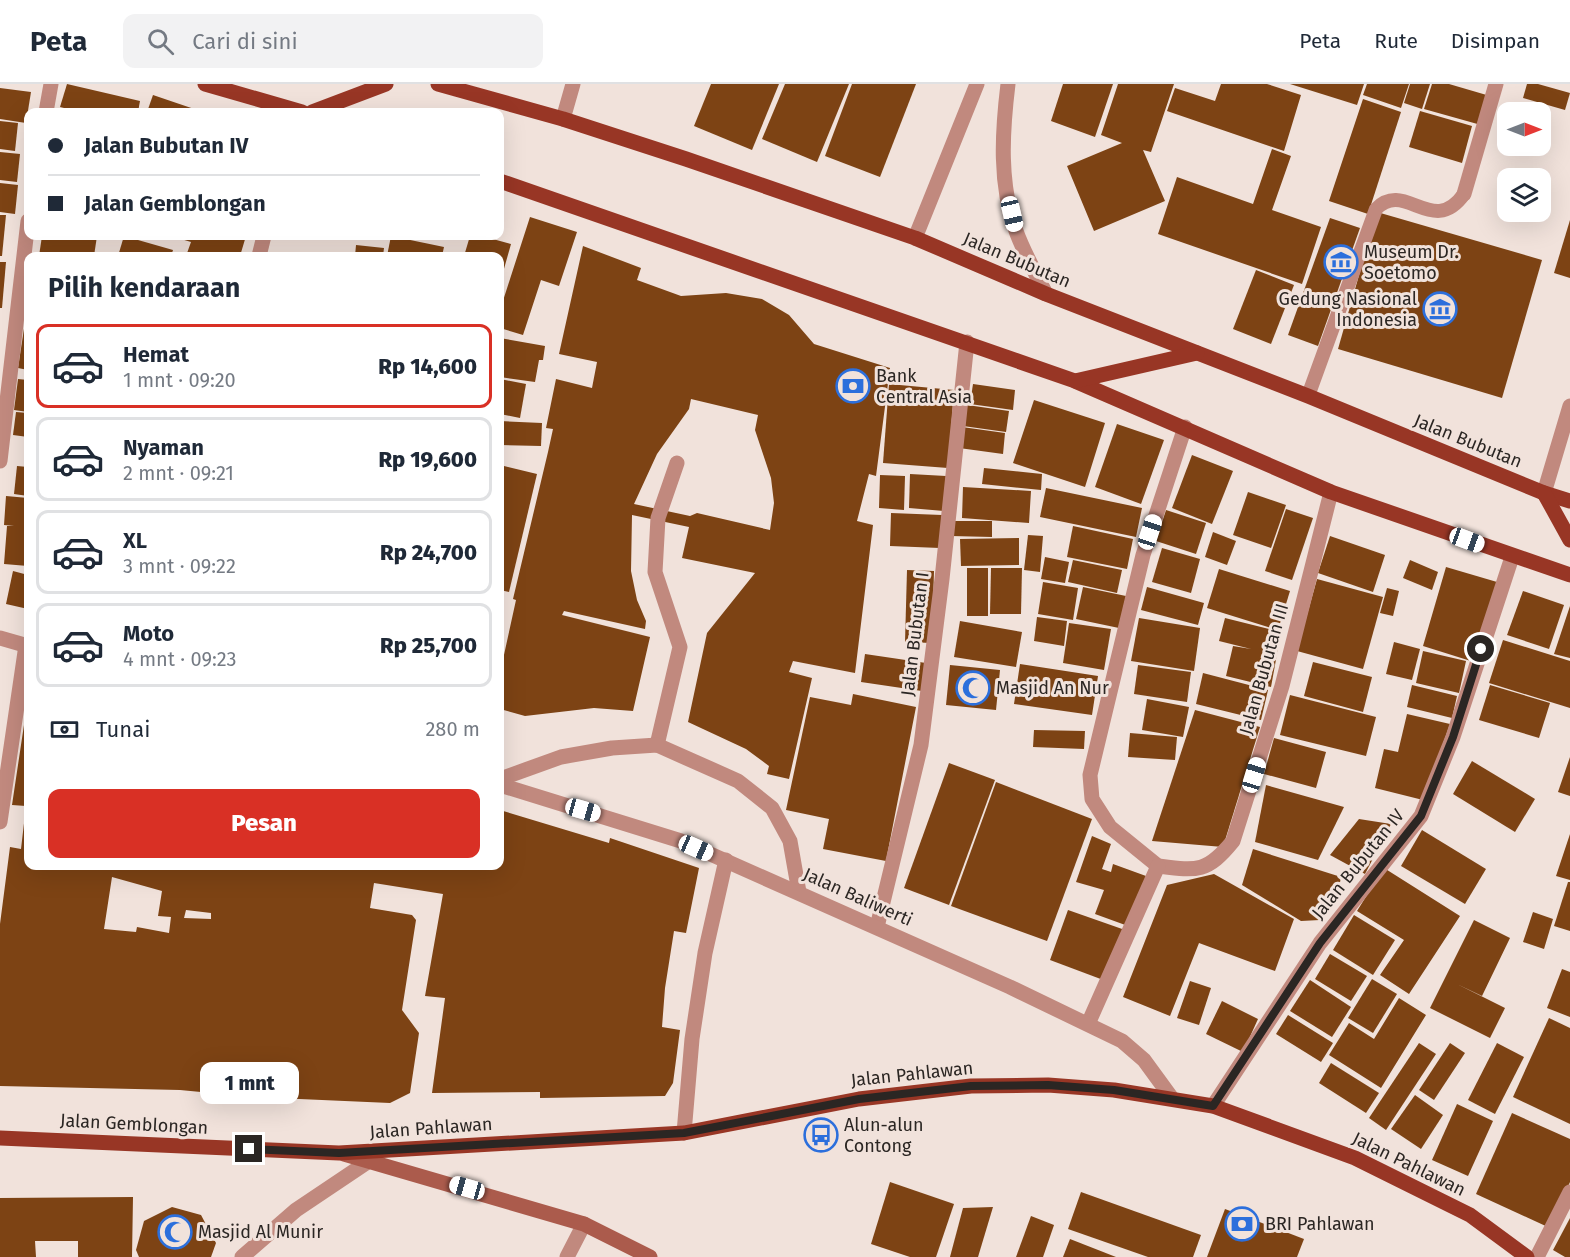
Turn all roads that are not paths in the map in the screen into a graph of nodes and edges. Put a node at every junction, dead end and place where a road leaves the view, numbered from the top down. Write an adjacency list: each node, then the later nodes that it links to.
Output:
1 (51, 84): 9 (street)
2 (205, 84): 10 (main road)
3 (387, 84): 11 (main road)
4 (438, 84): 12 (main road, Jalan Bubutan)
5 (573, 84): 12 (street)
6 (977, 84): 15 (street)
7 (1008, 84): 17 (street)
8 (1496, 84): 14 (street)
9 (47, 108)
10 (288, 108)
11 (323, 108)
12 (563, 119): 15 (main road, Jalan Bubutan)
13 (504, 182): 18 (main road)
14 (1464, 195): 21 (lane)
15 (915, 238): 17 (main road, Jalan Bubutan)
16 (24, 255): 24 (street)
17 (1046, 294): 19 (main road, Jalan Bubutan)
18 (967, 342): 20 (main road); 42 (street, Jalan Bubutan I)
19 (1197, 353): 20 (main road); 21 (main road, Jalan Bubutan)
20 (1075, 381): 23 (main road)
21 (1308, 396): 27 (main road, Jalan Bubutan)
22 (1570, 406): 27 (street)
23 (1185, 427): 26 (main road); 40 (street)
24 (0, 461)
25 (677, 463): 35 (street)
26 (1331, 492): 30 (main road); 40 (street, Jalan Bubutan III)
27 (1544, 493): 28 (main road, Jalan Bubutan); 29 (main road)
28 (1570, 501)
29 (1570, 540)
30 (1512, 557): 31 (main road); 45 (street, Jalan Bubutan IV)
31 (1570, 575)
32 (0, 638): 33 (street)
33 (24, 644)
34 (24, 665): 38 (street)
35 (657, 745): 36 (street); 41 (street)
36 (504, 778)
37 (504, 786): 39 (street, Jalan Baliwerti)
38 (0, 822)
39 (726, 860): 41 (street, Jalan Baliwerti); 46 (street)
40 (1158, 866): 43 (street)
41 (799, 892): 42 (street, Jalan Baliwerti)
42 (877, 927): 43 (street, Jalan Baliwerti)
43 (1088, 1024): 44 (street, Jalan Baliwerti)
44 (1171, 1097): 45 (main road, Jalan Pahlawan); 46 (main road, Jalan Pahlawan)
45 (1213, 1106): 55 (main road, Jalan Pahlawan)
46 (684, 1133): 48 (main road, Jalan Pahlawan)
47 (0, 1138): 48 (main road, Jalan Gemblongan)
48 (339, 1153): 49 (main road)
49 (369, 1161): 51 (main road); 52 (street)
50 (1570, 1192): 56 (street)
51 (584, 1224): 53 (street); 54 (main road)
52 (242, 1257)
53 (567, 1257)
54 (650, 1257)
55 (1527, 1257)
56 (1537, 1257)

